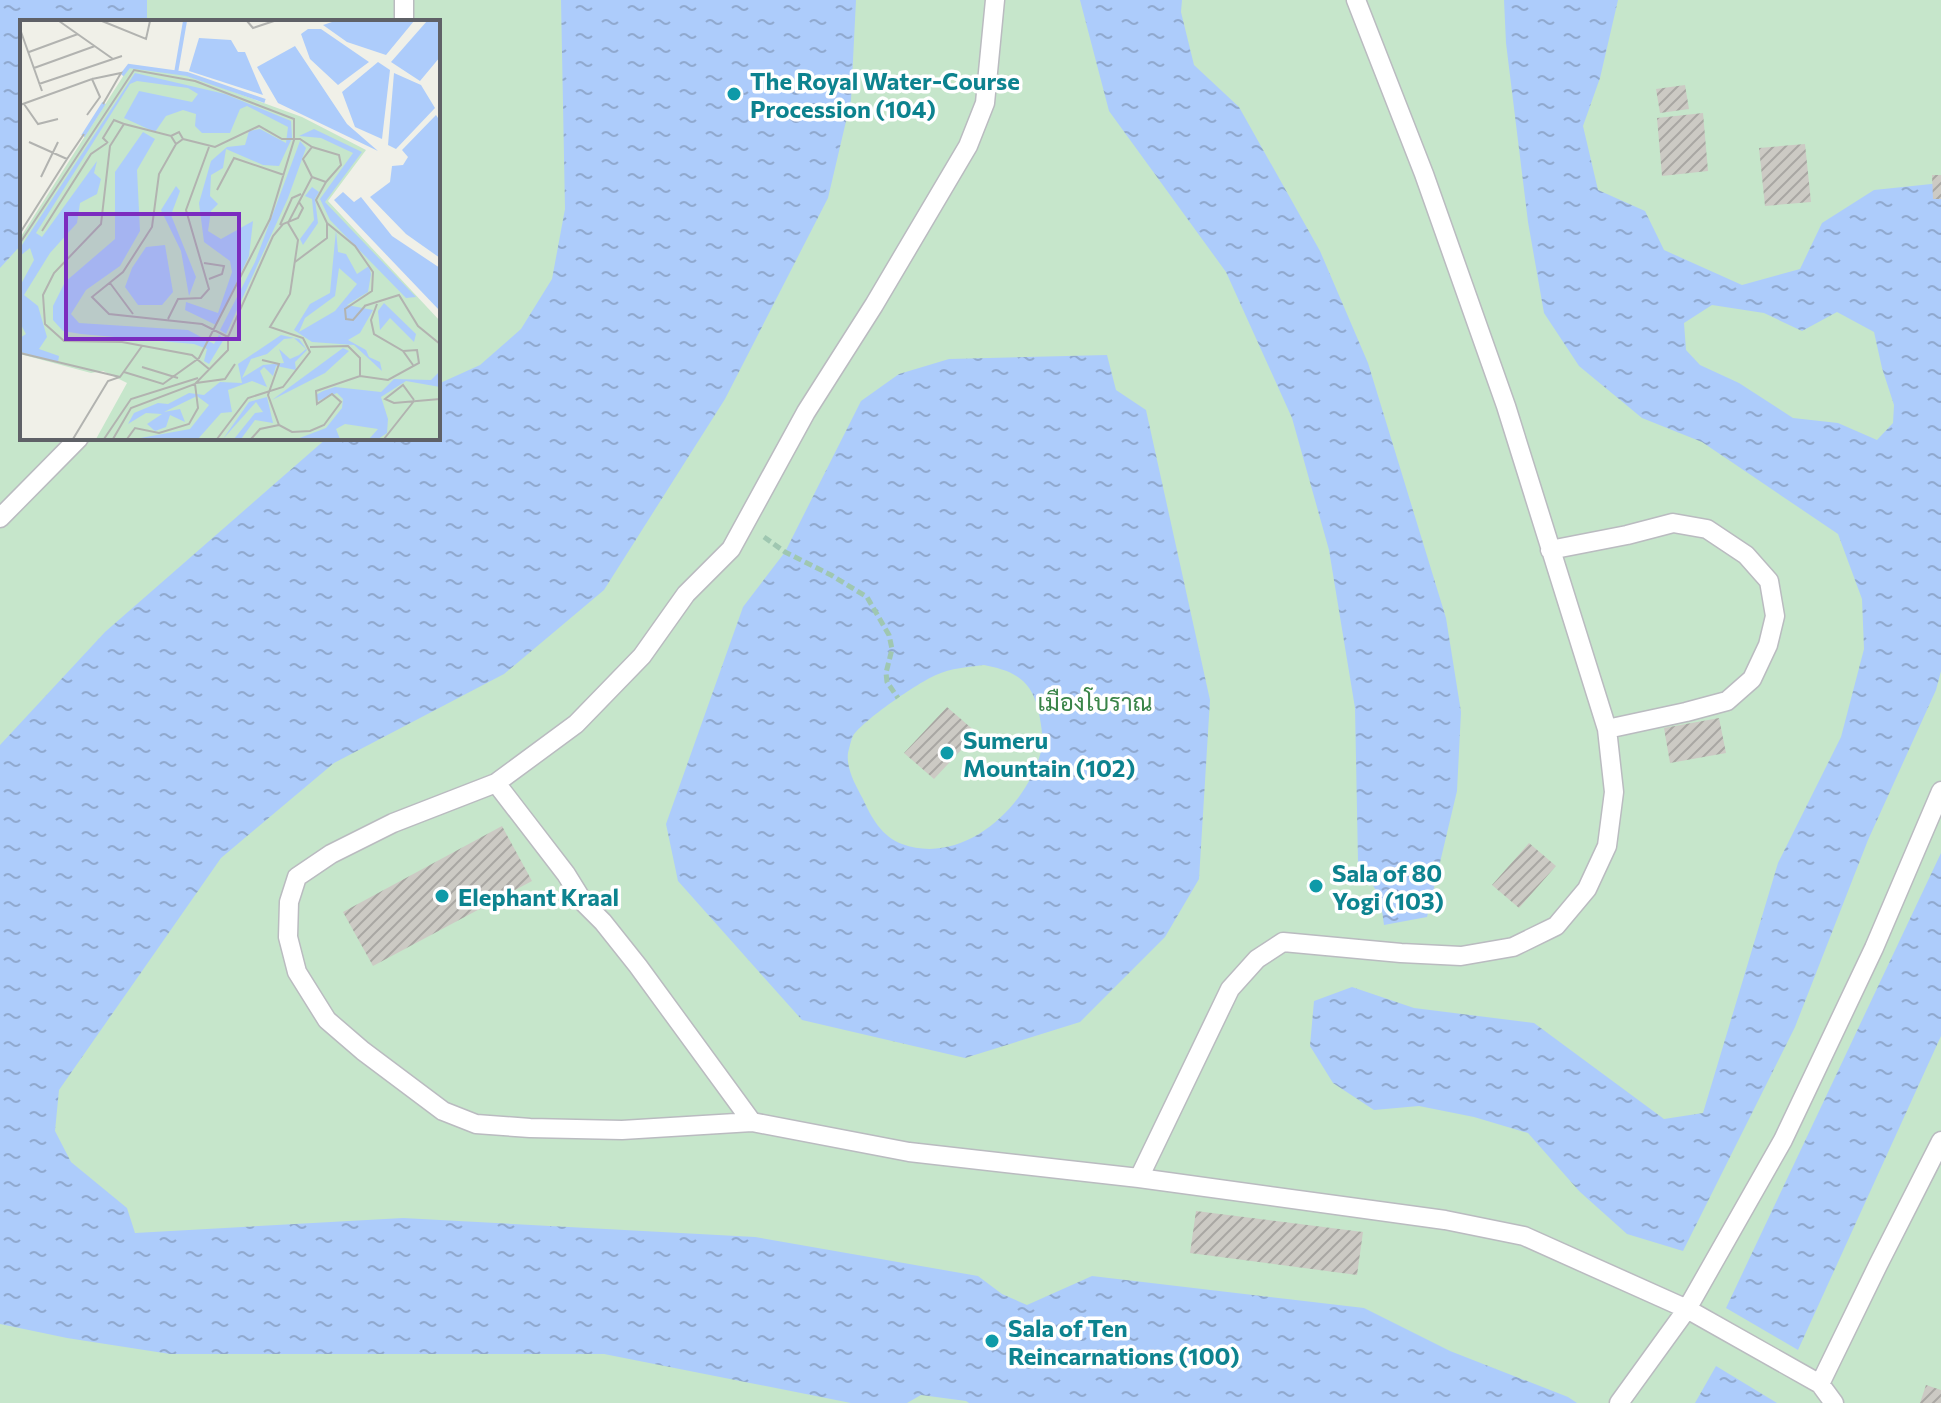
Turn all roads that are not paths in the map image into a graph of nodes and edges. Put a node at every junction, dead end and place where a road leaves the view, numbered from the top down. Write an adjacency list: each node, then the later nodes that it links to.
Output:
1 (995, 0): 7 (lane)
2 (1356, 0): 5 (lane)
3 (77, 440): 4 (lane)
4 (0, 518)
5 (1550, 550): 6 (lane); 6 (lane)
6 (1607, 729): 11 (lane)
7 (496, 783): 9 (lane); 9 (lane)
8 (1941, 791): 12 (lane)
9 (752, 1122): 11 (lane)
10 (1941, 1141): 13 (lane)
11 (1139, 1178): 12 (lane)
12 (1687, 1309): 13 (lane); 14 (lane)
13 (1820, 1384): 15 (lane)
14 (1619, 1403)
15 (1834, 1403)

